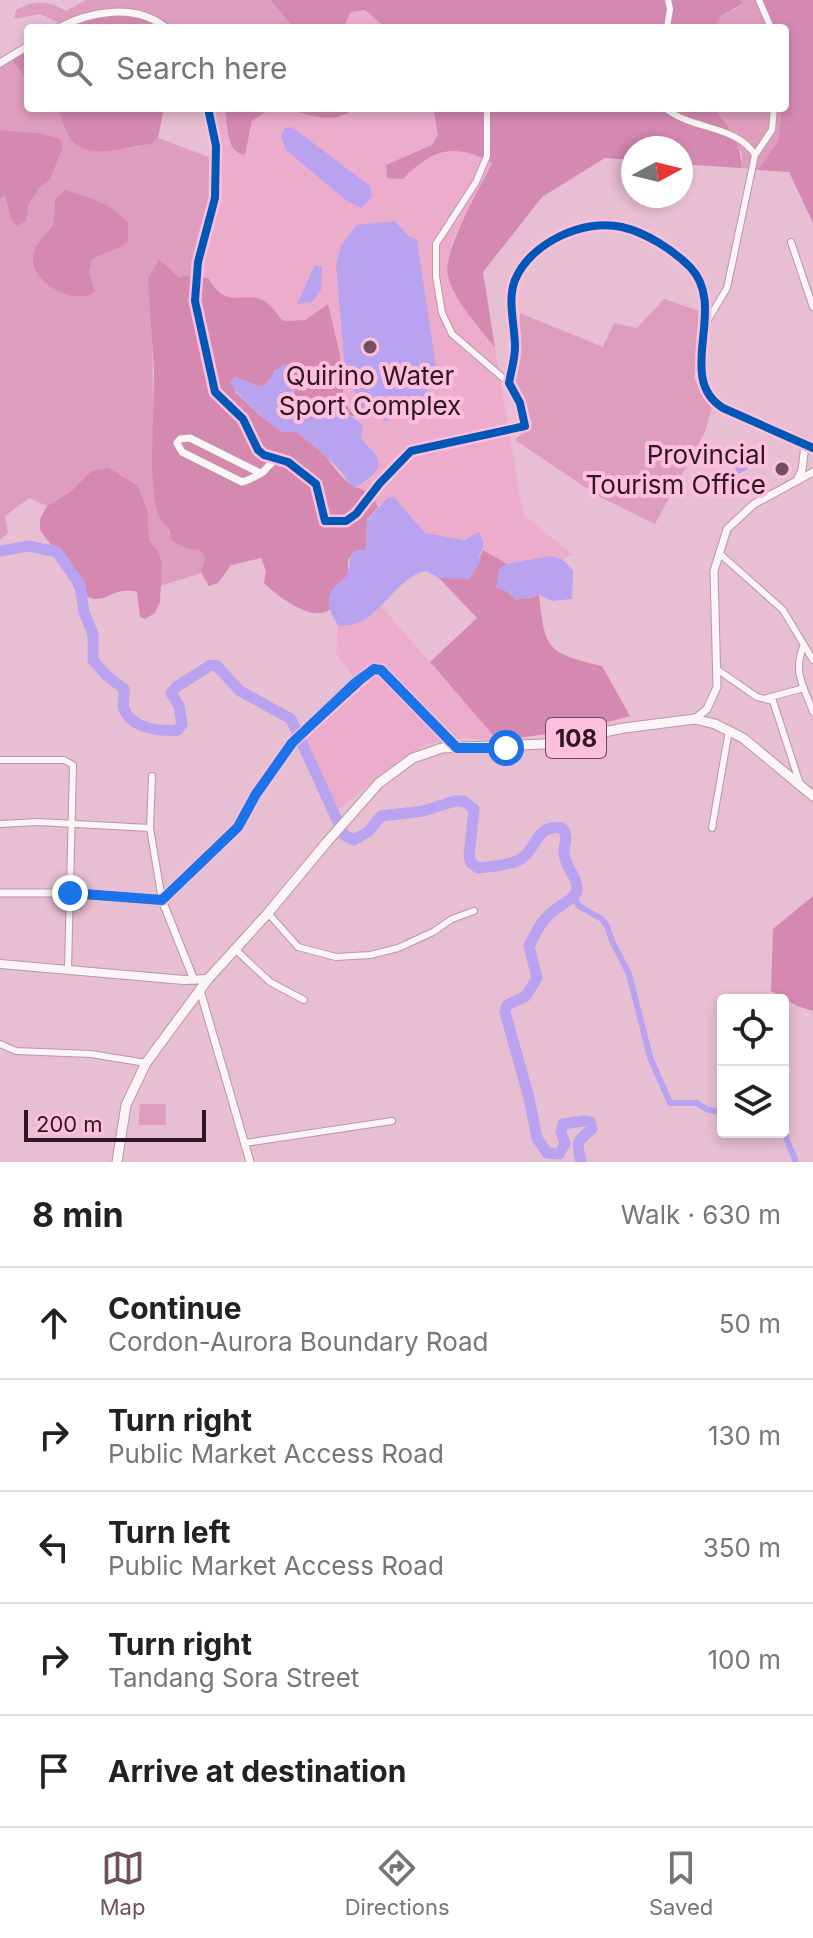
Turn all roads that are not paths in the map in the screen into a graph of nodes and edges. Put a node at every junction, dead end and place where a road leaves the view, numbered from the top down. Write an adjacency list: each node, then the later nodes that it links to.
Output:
1 (668, 0): 5 (street)
2 (759, 0): 6 (street)
3 (69, 24): 4 (street)
4 (159, 24)
5 (668, 24)
6 (769, 24)
7 (24, 48): 8 (street)
8 (0, 63)
9 (209, 112): 19 (street)
10 (487, 112): 17 (street)
11 (671, 112): 13 (street)
12 (774, 112): 13 (street)
13 (755, 155): 16 (street)
14 (791, 242): 15 (street)
15 (813, 307)
16 (706, 323): 17 (street); 18 (street)
17 (509, 383): 19 (street)
18 (809, 447): 22 (street)
19 (276, 458): 21 (street)
20 (813, 472): 22 (street)
21 (260, 473): 21 (street)
22 (797, 479): 23 (street)
23 (718, 551): 24 (street); 26 (street)
24 (804, 645): 25 (street); 27 (street)
25 (813, 660)
26 (718, 670): 28 (street); 30 (street)
27 (804, 688): 28 (street); 29 (street)
28 (767, 698): 35 (street)
29 (813, 712)
30 (695, 719): 31 (main road, 108); 32 (main road, 108)
31 (729, 730): 35 (main road, 108); 40 (street)
32 (457, 748): 43 (street); 45 (main road, 108)
33 (0, 760): 37 (street)
34 (152, 776): 39 (street)
35 (801, 787): 36 (main road, 108)
36 (813, 796)
37 (71, 823): 38 (street); 39 (street); 42 (street)
38 (0, 824)
39 (150, 828): 43 (street)
40 (712, 828)
41 (0, 893): 42 (street)
42 (70, 893): 43 (street); 48 (street)
43 (162, 900): 50 (street)
44 (474, 911): 45 (street)
45 (268, 913): 46 (main road, 108)
46 (236, 950): 49 (main road, 108); 52 (street)
47 (0, 964): 48 (main road)
48 (68, 971): 50 (main road)
49 (208, 979): 50 (main road); 51 (main road, 108)
50 (189, 980): 51 (main road)
51 (198, 992): 54 (main road, 108); 56 (street)
52 (304, 1000)
53 (0, 1044): 54 (street)
54 (146, 1063): 57 (main road, 108)
55 (392, 1121): 56 (street)
56 (245, 1143): 58 (street)
57 (117, 1162)
58 (250, 1162)

